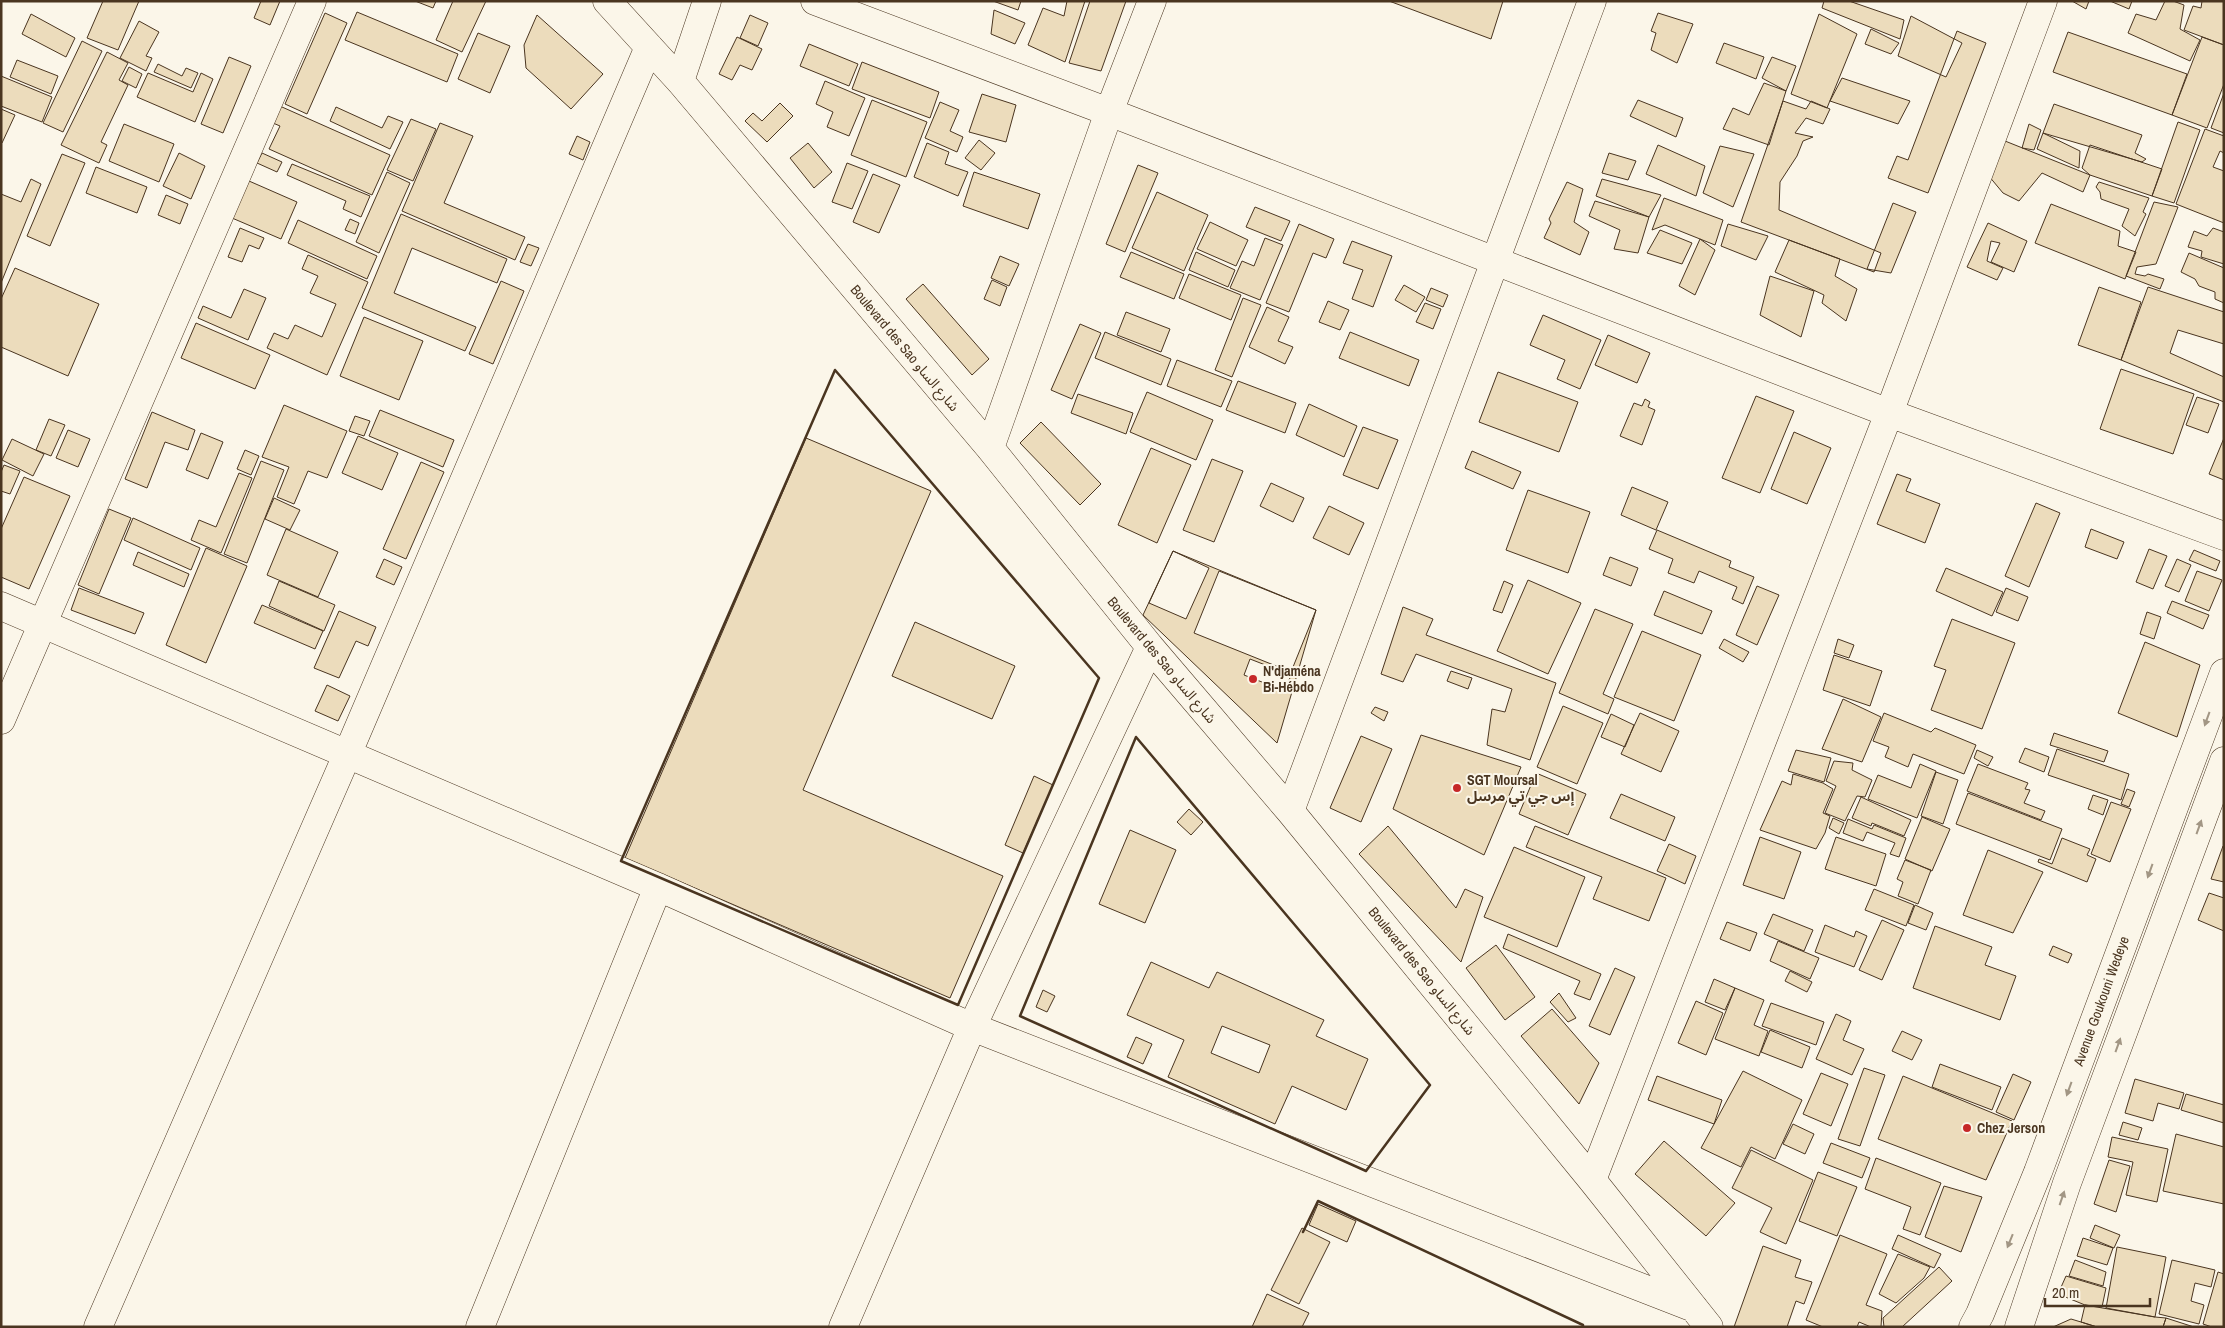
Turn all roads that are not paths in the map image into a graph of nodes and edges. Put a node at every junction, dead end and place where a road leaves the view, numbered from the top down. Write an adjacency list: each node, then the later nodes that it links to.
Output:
1 (312, 1): 16 (street)
2 (607, 1): 8 (street, Boulevard des Sao شارع الساو)
3 (707, 1): 9 (street)
4 (814, 1): 10 (street)
5 (1152, 1): 10 (street)
6 (1592, 1): 11 (street)
7 (2043, 1): 12 (street)
8 (649, 47): 9 (street, Boulevard des Sao شارع الساو); 20 (street)
9 (680, 81): 13 (street, Boulevard des Sao شارع الساو)
10 (1109, 112): 11 (street); 13 (street)
11 (1494, 261): 12 (street); 22 (street)
12 (1888, 413): 14 (street); 25 (street)
13 (990, 448): 17 (street, Boulevard des Sao شارع الساو)
14 (2224, 536)
15 (1, 606): 16 (street)
16 (42, 624): 19 (street); 20 (street)
17 (1150, 648): 22 (street, Boulevard des Sao شارع الساو); 24 (street)
18 (2224, 673): 30 (street, Avenue Goukouni Wedeye, one-way to 30)
19 (1, 720)
20 (347, 755): 23 (street); 27 (street)
21 (2224, 761): 31 (street, one-way to 21)
22 (1290, 811): 25 (street, Boulevard des Sao شارع الساو)
23 (658, 887): 24 (street); 28 (street)
24 (972, 1027): 26 (street); 29 (street)
25 (1592, 1180): 26 (street, Boulevard des Sao شارع الساو)
26 (1701, 1317)
27 (98, 1327)
28 (480, 1327)
29 (843, 1327)
30 (1973, 1327)
31 (2018, 1327)

